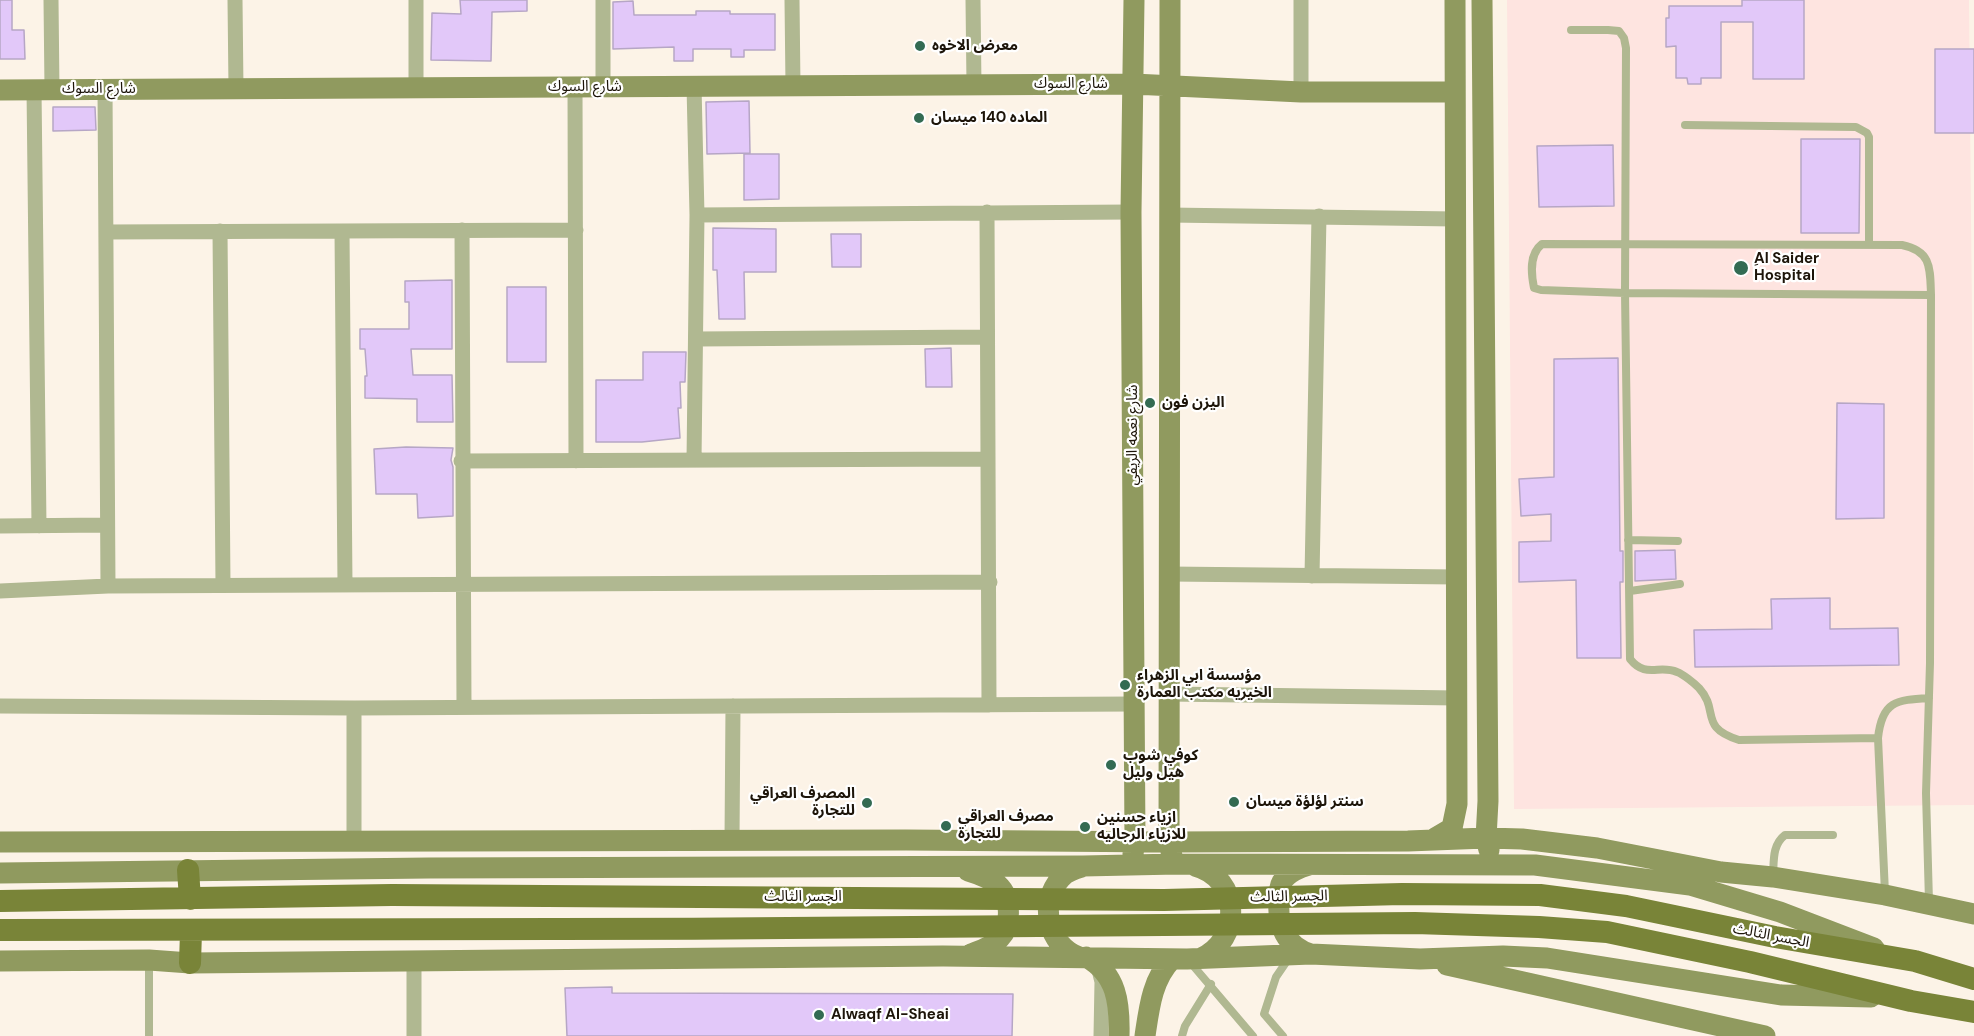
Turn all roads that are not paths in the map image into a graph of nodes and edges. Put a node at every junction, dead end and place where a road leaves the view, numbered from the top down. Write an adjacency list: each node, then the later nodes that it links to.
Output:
1 (51, 0): 22 (street)
2 (235, 0): 21 (street)
3 (416, 0): 18 (street)
4 (603, 0): 20 (street)
5 (792, 0): 17 (street)
6 (973, 0): 13 (street)
7 (1134, 0): 14 (street, شارع نعمه الريفي)
8 (1170, 0): 15 (street)
9 (1301, 0): 25 (street)
10 (1455, 0): 26 (street)
11 (1482, 0): 41 (street)
12 (1571, 30): 39 (lane)
13 (974, 84): 14 (street, شارع السوك); 17 (street, شارع السوك)
14 (1133, 84): 15 (street, شارع السوك); 29 (street, شارع نعمه الريفي)
15 (1169, 85): 25 (street, شارع السوك); 30 (street)
16 (694, 86): 17 (street, شارع السوك); 20 (street, شارع السوك); 31 (street)
17 (793, 86)
18 (416, 87): 19 (street, شارع السوك); 21 (street, شارع السوك)
19 (575, 87): 20 (street, شارع السوك); 35 (street)
20 (603, 87)
21 (236, 88): 23 (street, شارع السوك)
22 (43, 89): 23 (street, شارع السوك); 24 (street, شارع السوك); 53 (street)
23 (105, 89): 38 (street)
24 (0, 90)
25 (1301, 92): 26 (street, شارع السوك)
26 (1455, 92): 33 (street)
27 (1685, 125): 40 (lane)
28 (987, 212): 29 (street); 31 (street); 45 (street)
29 (1131, 212): 70 (street, شارع نعمه الريفي)
30 (1169, 214): 32 (street); 56 (street)
31 (697, 215): 46 (street)
32 (1319, 216): 33 (street); 57 (street)
33 (1455, 219): 42 (street)
34 (462, 230): 35 (street); 37 (street); 49 (street)
35 (576, 230): 50 (street)
36 (220, 231): 37 (street); 38 (street); 62 (street)
37 (342, 231): 63 (street)
38 (106, 232): 51 (street)
39 (1625, 243): 40 (lane); 43 (lane); 43 (lane)
40 (1869, 245): 44 (lane)
41 (1483, 261): 42 (street); 77 (street)
42 (1455, 262): 58 (street)
43 (1625, 293): 44 (lane); 54 (lane)
44 (1930, 294): 69 (lane)
45 (987, 337): 46 (street); 47 (street)
46 (697, 339): 48 (street)
47 (987, 459): 48 (street); 59 (street)
48 (694, 460): 50 (street)
49 (462, 461): 50 (street); 60 (street)
50 (576, 461)
51 (107, 525): 53 (street); 64 (street)
52 (0, 526): 53 (street)
53 (39, 526)
54 (1629, 540): 55 (lane); 66 (lane)
55 (1678, 541)
56 (1169, 574): 57 (street); 67 (street)
57 (1312, 576): 58 (street)
58 (1457, 577): 68 (street)
59 (990, 582): 60 (street); 71 (street)
60 (464, 584): 63 (street); 74 (street)
61 (1680, 584): 66 (lane)
62 (223, 585): 63 (street); 64 (street)
63 (345, 585)
64 (108, 586): 65 (street)
65 (0, 591)
66 (1630, 591): 76 (lane)
67 (1169, 694): 68 (street); 88 (street)
68 (1457, 698): 78 (street)
69 (1929, 698): 76 (lane); 103 (lane)
70 (1134, 704): 71 (street); 85 (street, شارع نعمه الريفي)
71 (989, 705): 73 (street)
72 (0, 706): 75 (street)
73 (734, 706): 74 (street); 82 (street)
74 (464, 707): 75 (street)
75 (354, 708): 83 (street)
76 (1878, 738): 100 (lane)
77 (1488, 801): 78 (street); 81 (street)
78 (1457, 804): 80 (street)
79 (1833, 835): 99 (lane)
80 (1435, 838): 81 (street); 86 (street)
81 (1486, 838): 92 (street); 99 (street)
82 (732, 840): 84 (street); 85 (street)
83 (354, 841): 84 (street); 87 (street)
84 (428, 841): 96 (street)
85 (1135, 841): 88 (street); 94 (street, شارع نعمه الريفي)
86 (1361, 841): 88 (street); 91 (street)
87 (0, 842)
88 (1169, 842): 89 (street)
89 (1181, 864): 90 (street); 94 (street); 110 (street)
90 (1316, 864): 91 (street); 107 (street)
91 (1363, 864): 92 (street)
92 (1516, 864): 115 (street)
93 (1083, 866): 94 (street); 95 (street); 109 (street)
94 (1122, 866)
95 (940, 867): 96 (street); 108 (street)
96 (429, 868): 97 (street)
97 (188, 870): 98 (street); 101 (main road)
98 (0, 873)
99 (1773, 877): 100 (street)
100 (1885, 895): 103 (street)
101 (190, 899): 102 (main road, الجسر الثالث); 115 (main road, الجسر الثالث)
102 (0, 901)
103 (1929, 904): 104 (street)
104 (1974, 914)
105 (0, 930): 106 (main road, الجسر الثالث)
106 (191, 932): 116 (main road); 119 (main road, الجسر الثالث)
107 (1301, 954): 110 (street); 111 (street); 128 (lane)
108 (943, 957): 109 (street); 114 (street)
109 (1086, 958): 110 (street); 123 (street); 124 (street)
110 (1187, 958): 118 (lane); 125 (street)
111 (1420, 959): 119 (street); 129 (street)
112 (150, 960): 113 (street); 116 (street); 121 (lane)
113 (0, 961)
114 (414, 961): 116 (street); 122 (street)
115 (1915, 961): 117 (main road, الجسر الثالث)
116 (190, 963)
117 (1974, 979)
118 (1211, 984): 126 (lane); 127 (lane)
119 (1911, 1001): 120 (main road, الجسر الثالث)
120 (1974, 1012)
121 (149, 1036)
122 (414, 1036)
123 (1101, 1036)
124 (1119, 1036)
125 (1144, 1036)
126 (1182, 1036)
127 (1253, 1036)
128 (1283, 1036)
129 (1765, 1036)

